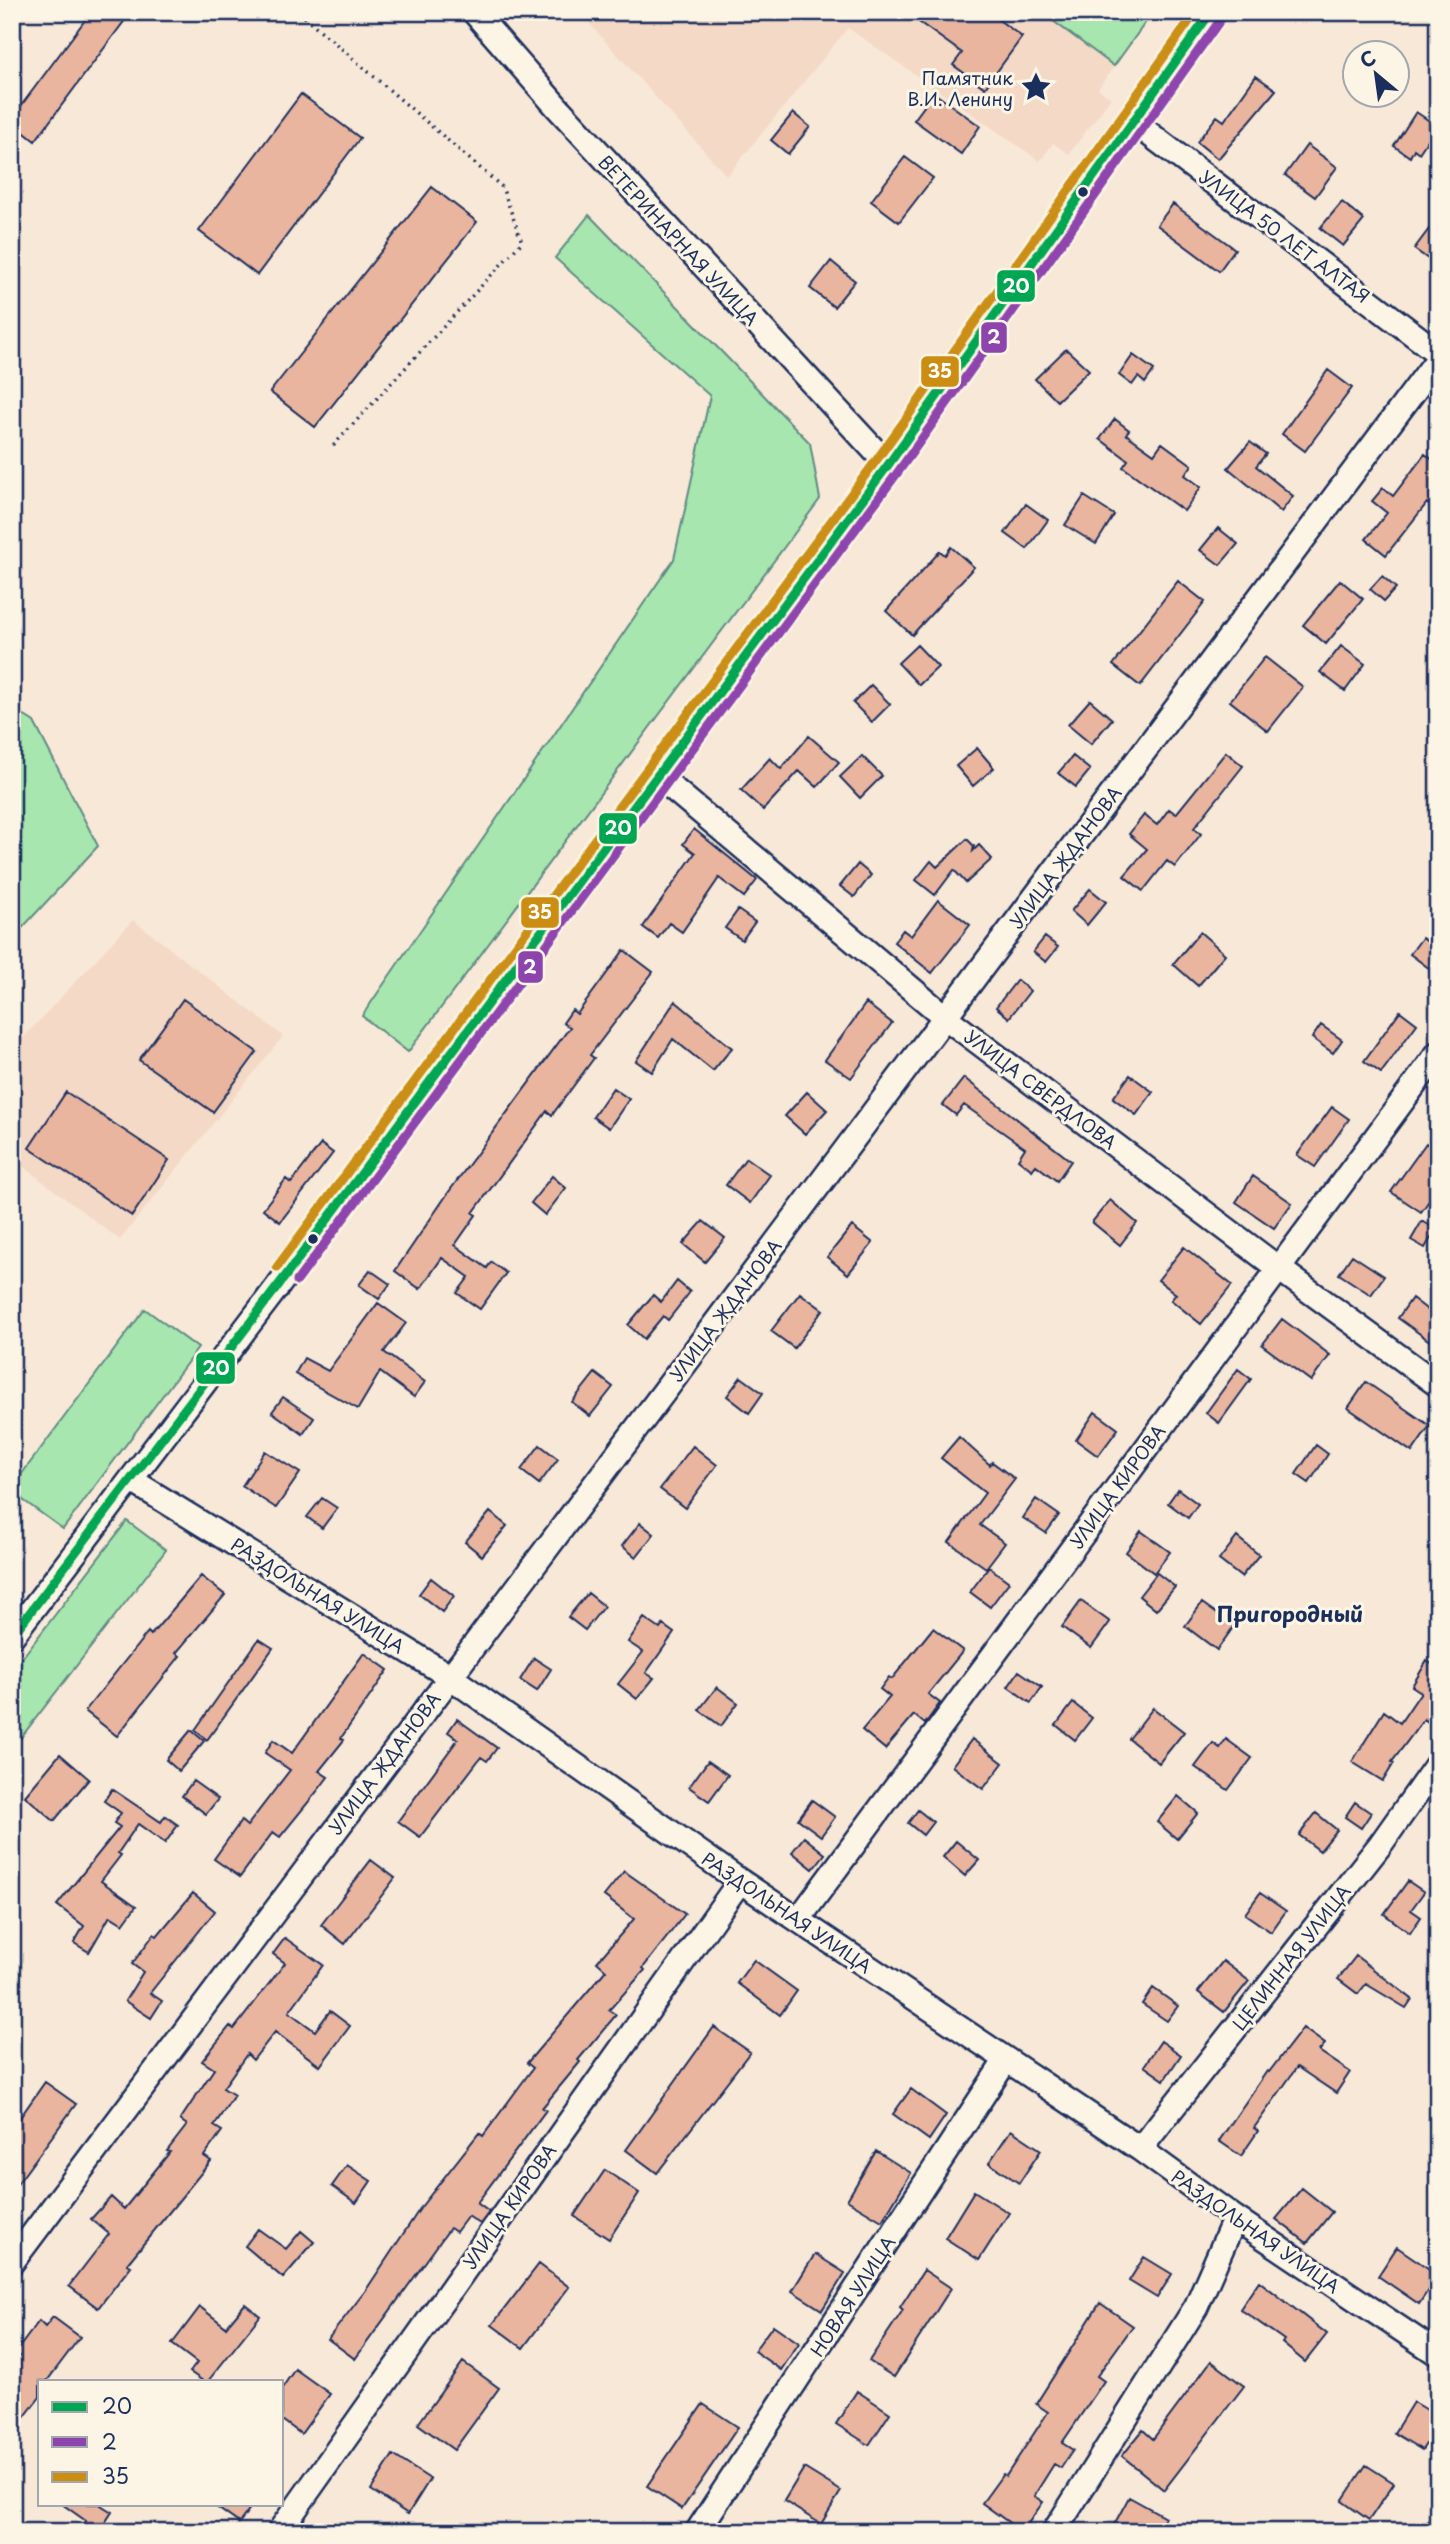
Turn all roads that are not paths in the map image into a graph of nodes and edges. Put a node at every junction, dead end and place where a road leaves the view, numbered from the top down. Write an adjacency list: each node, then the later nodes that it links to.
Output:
1 (474, 12): 6 (street, ВЕТЕРИНАРНАЯ УЛИЦА)
2 (1211, 12): 3 (street)
3 (1131, 120): 4 (street, УЛИЦА 50 ЛЕТ АЛТАЯ); 6 (street)
4 (1438, 353)
5 (1438, 359): 8 (street, УЛИЦА ЖДАНОВА)
6 (888, 465): 7 (street)
7 (658, 776): 8 (street, УЛИЦА СВЕРДЛОВА); 12 (street)
8 (945, 1017): 10 (street, УЛИЦА СВЕРДЛОВА); 14 (street, УЛИЦА ЖДАНОВА)
9 (1438, 1053): 10 (street, УЛИЦА КИРОВА)
10 (1278, 1268): 11 (street, УЛИЦА СВЕРДЛОВА); 17 (street, УЛИЦА КИРОВА)
11 (1438, 1385)
12 (131, 1480): 13 (street); 14 (street, РАЗДОЛЬНАЯ УЛИЦА)
13 (12, 1636)
14 (449, 1676): 16 (street, РАЗДОЛЬНАЯ УЛИЦА); 21 (street, УЛИЦА ЖДАНОВА)
15 (1438, 1763): 19 (street, ЦЕЛИННАЯ УЛИЦА)
16 (740, 1881): 17 (street, РАЗДОЛЬНАЯ УЛИЦА); 23 (street, УЛИЦА КИРОВА)
17 (798, 1920): 18 (street, РАЗДОЛЬНАЯ УЛИЦА)
18 (1006, 2060): 19 (street, РАЗДОЛЬНАЯ УЛИЦА); 24 (street, НОВАЯ УЛИЦА)
19 (1140, 2149): 20 (street, РАЗДОЛЬНАЯ УЛИЦА)
20 (1235, 2218): 22 (street, РАЗДОЛЬНАЯ УЛИЦА); 25 (street)
21 (12, 2262)
22 (1438, 2354)
23 (279, 2532)
24 (696, 2532)
25 (1054, 2532)

